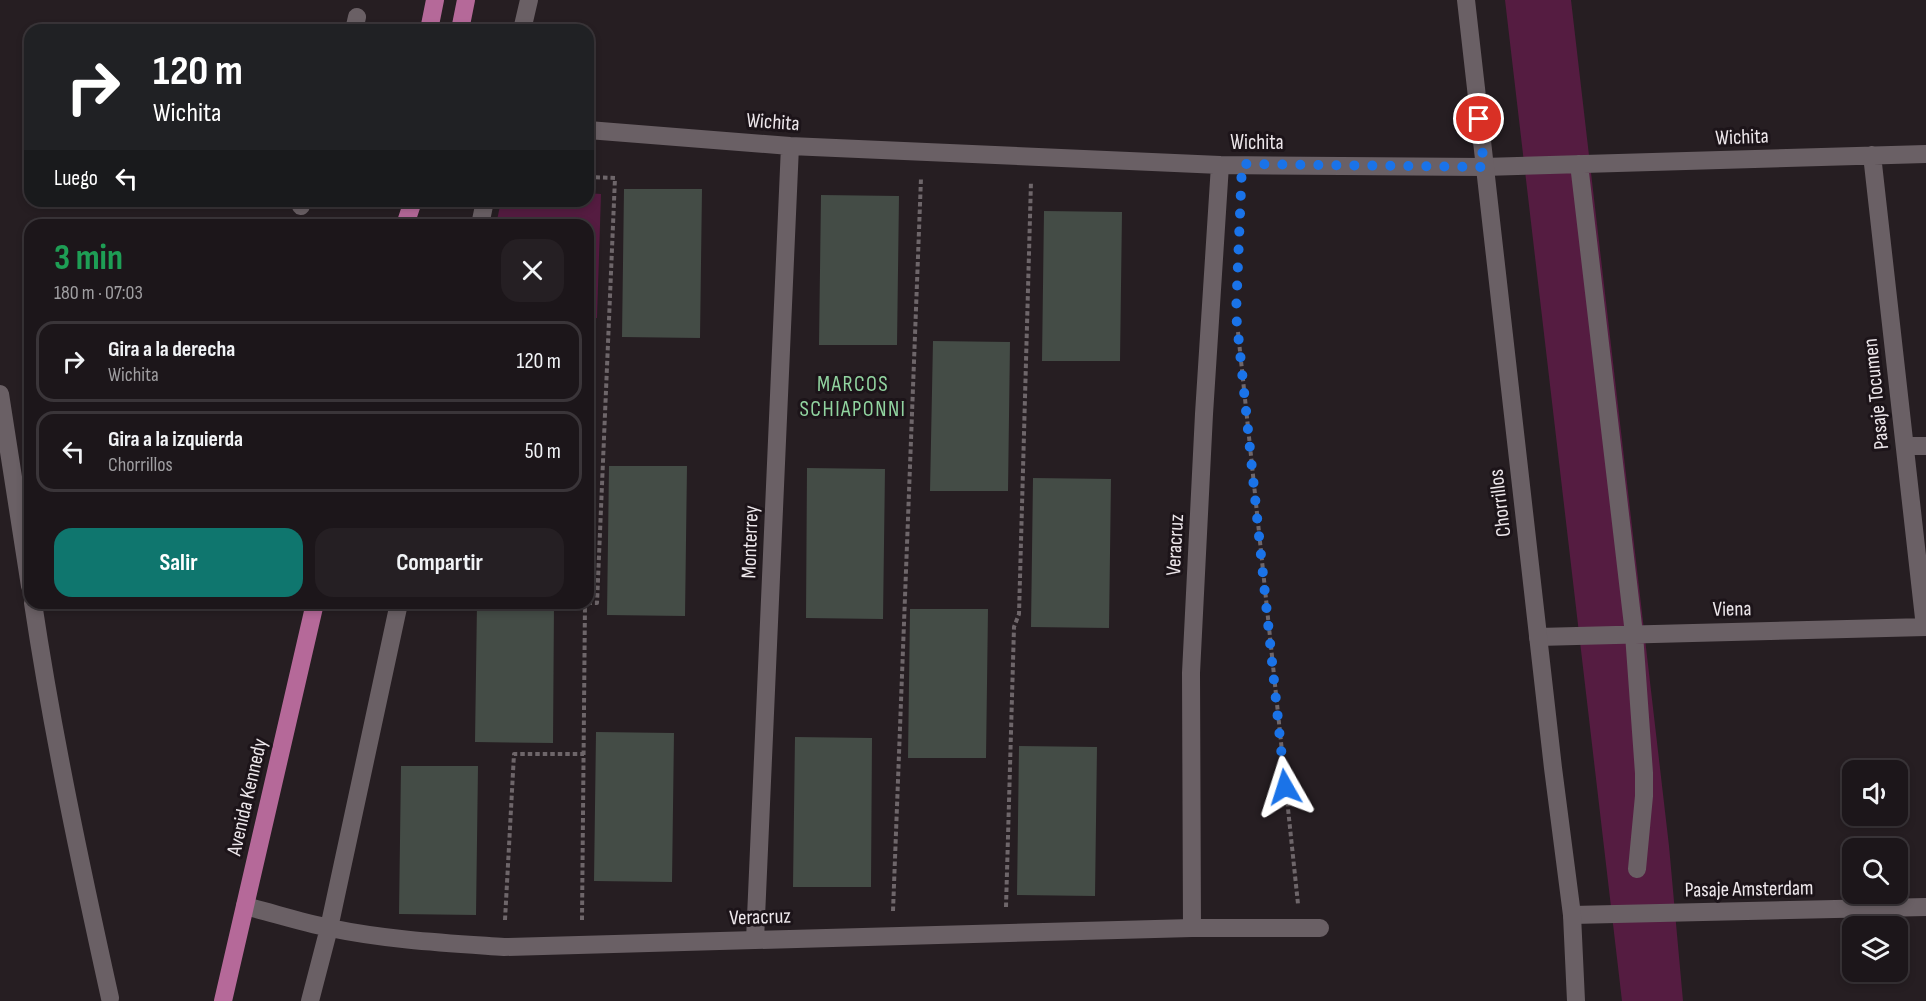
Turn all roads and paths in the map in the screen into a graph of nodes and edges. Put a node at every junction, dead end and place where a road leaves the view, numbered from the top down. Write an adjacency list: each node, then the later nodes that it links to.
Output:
1 (435, 0): 5 (main road)
2 (466, 0): 6 (main road)
3 (529, 0): 7 (street)
4 (1466, 0): 16 (street, Chorrillos)
5 (430, 24)
6 (461, 24)
7 (523, 24)
8 (594, 130): 9 (street, Wichita)
9 (790, 146): 10 (street, Wichita); 42 (street, Monterrey)
10 (922, 152): 12 (street, Wichita); 41 (path)
11 (1926, 154): 13 (street, Wichita)
12 (1032, 156): 15 (street, Wichita); 40 (path)
13 (1872, 156): 14 (street, Wichita); 20 (street, Pasaje Tocumen)
14 (1579, 164): 16 (street, Wichita); 29 (street)
15 (1220, 165): 16 (street, Wichita); 37 (street, Veracruz)
16 (1484, 167): 30 (street, Chorrillos)
17 (594, 177): 23 (path)
18 (1237, 325): 38 (path)
19 (0, 394): 22 (street)
20 (1905, 446): 21 (street); 28 (street, Pasaje Tocumen)
21 (1926, 446)
22 (24, 548)
23 (594, 603)
24 (34, 609): 45 (street)
25 (314, 609): 33 (main road, Avenida Kennedy)
26 (398, 609): 36 (street)
27 (587, 609): 31 (path)
28 (1926, 627): 29 (street, Viena)
29 (1634, 634): 30 (street, Viena); 32 (street)
30 (1538, 637): 35 (street, Chorrillos)
31 (584, 754): 43 (path); 44 (path)
32 (1637, 869)
33 (245, 906): 36 (street, Veracruz); 46 (main road, Avenida Kennedy)
34 (1926, 907): 35 (street, Pasaje Amsterdam)
35 (1572, 915): 48 (street, Chorrillos)
36 (329, 928): 44 (street, Veracruz); 47 (street)
37 (1192, 928): 38 (street, Veracruz); 40 (street, Veracruz)
38 (1300, 928): 39 (street, Veracruz)
39 (1320, 928)
40 (1005, 933): 41 (street, Veracruz)
41 (892, 936): 42 (street, Veracruz)
42 (755, 940): 43 (street, Veracruz)
43 (582, 945): 44 (street, Veracruz)
44 (504, 947)
45 (110, 998)
46 (223, 1001)
47 (310, 1001)
48 (1576, 1001)

